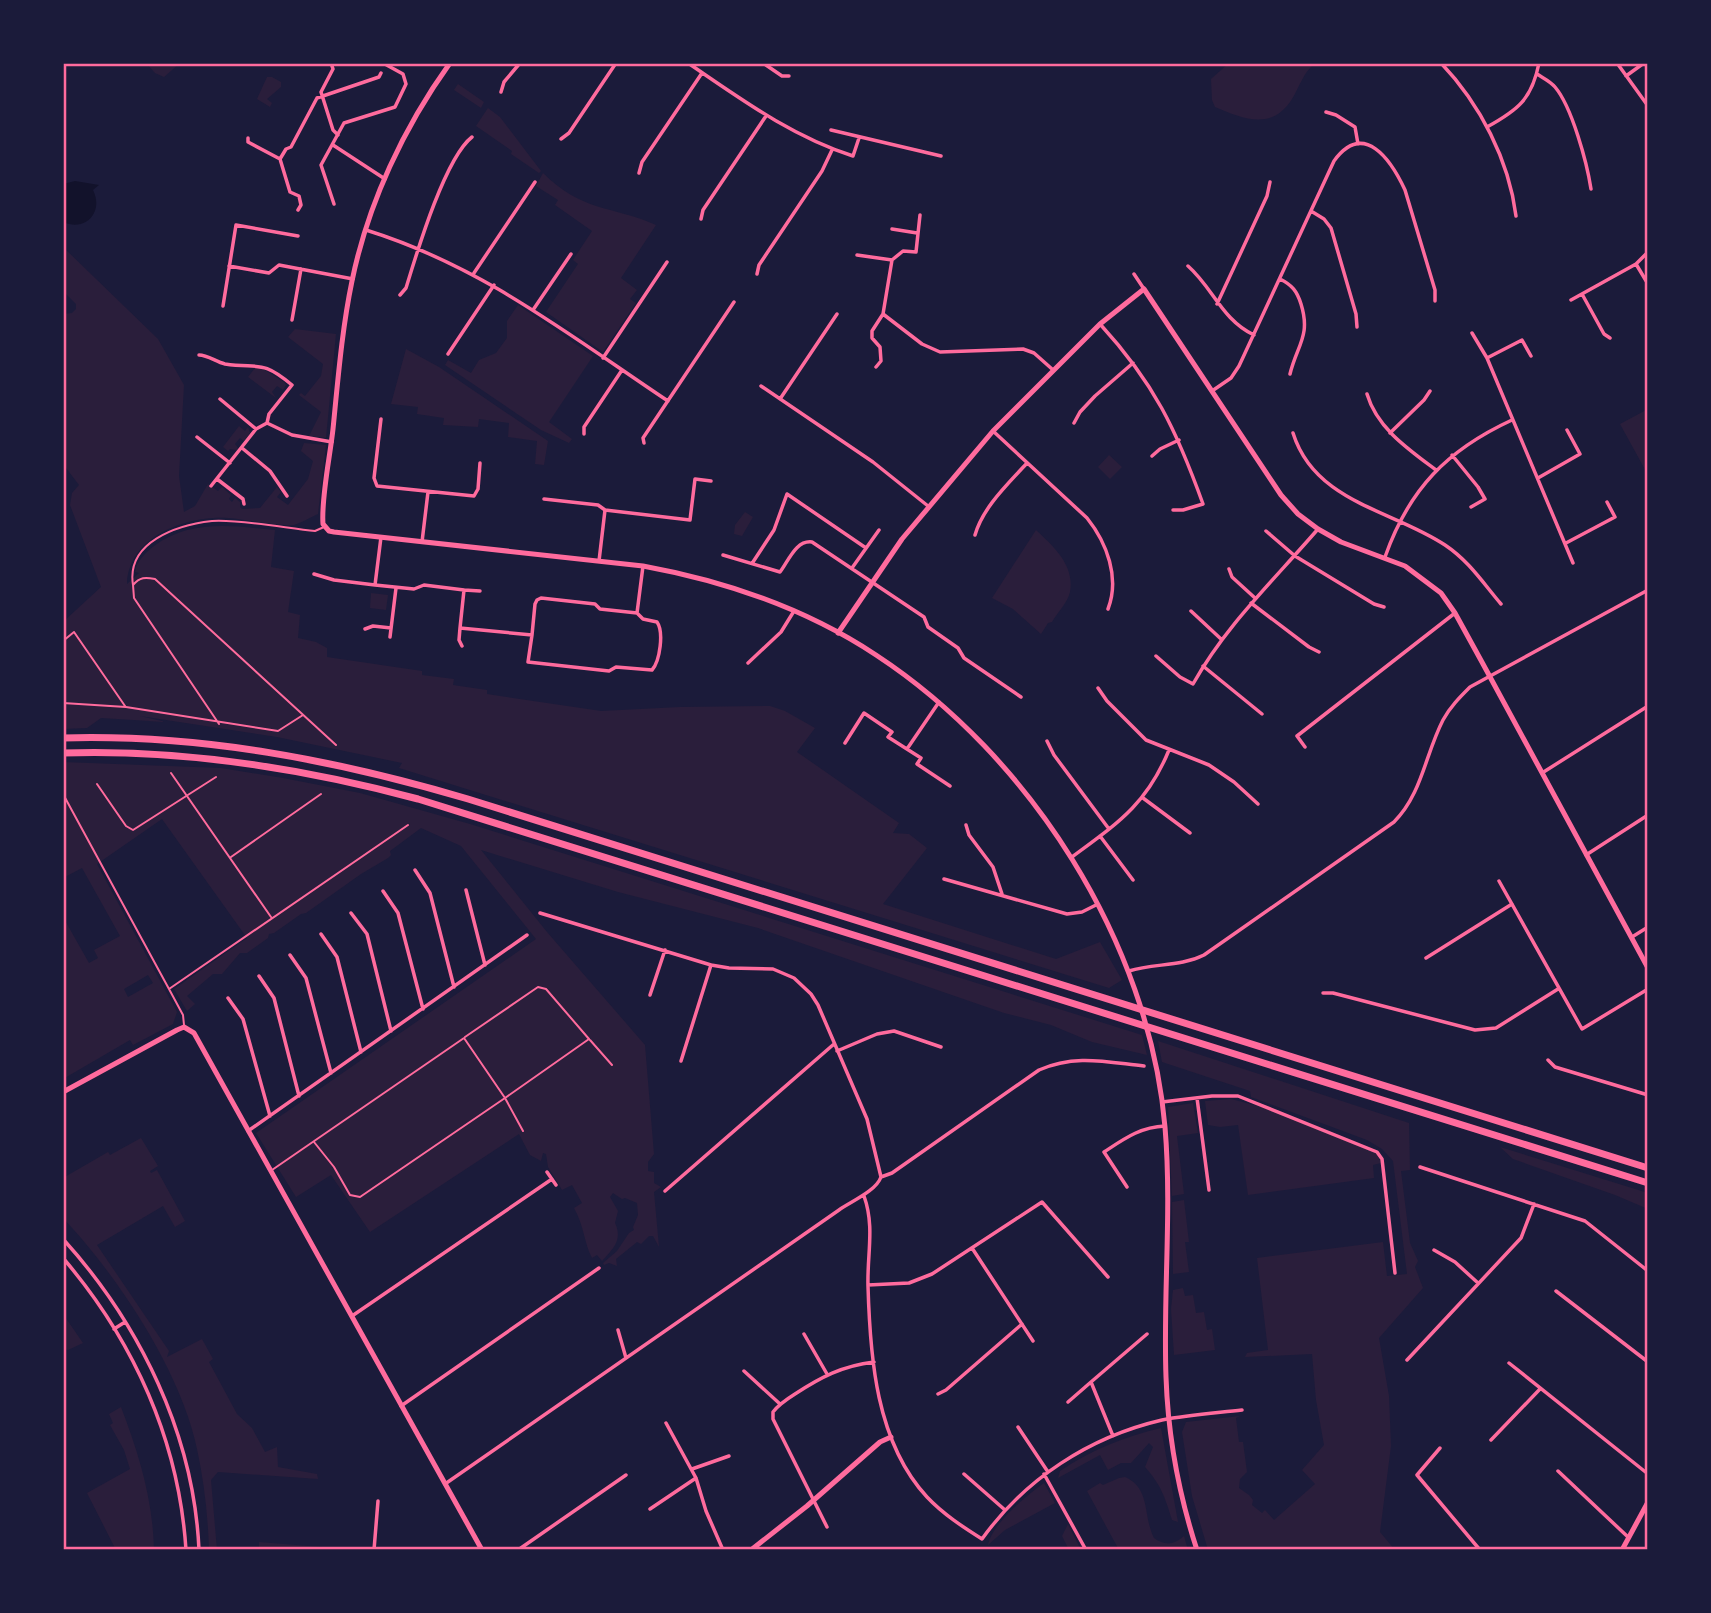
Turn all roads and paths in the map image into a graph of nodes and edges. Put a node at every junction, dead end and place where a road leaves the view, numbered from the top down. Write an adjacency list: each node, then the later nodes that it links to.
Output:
1 (331, 63): 18 (street)
2 (383, 63): 24 (street)
3 (450, 63): 35 (street)
4 (520, 63): 17 (street)
5 (616, 63): 28 (street)
6 (688, 63): 13 (street)
7 (763, 63): 15 (street)
8 (1441, 63): 22 (street)
9 (1539, 63): 14 (street)
10 (1617, 63): 16 (street)
11 (1644, 63): 16 (street)
12 (382, 73): 18 (street)
13 (702, 73): 21 (street); 34 (street)
14 (1537, 74): 22 (street); 38 (street)
15 (789, 76)
16 (1626, 76): 19 (street)
17 (501, 92)
18 (323, 96): 24 (street); 33 (street)
19 (1648, 106)
20 (1326, 112): 29 (street)
21 (766, 116): 31 (street); 44 (street)
22 (1487, 127): 43 (street)
23 (831, 131): 27 (street)
24 (338, 135): 30 (street)
25 (472, 137): 49 (street)
26 (248, 138): 33 (street)
27 (859, 138): 31 (street); 32 (street)
28 (561, 139)
29 (1358, 144): 41 (street); 70 (street)
30 (333, 145): 35 (street); 39 (street)
31 (832, 149): 60 (street)
32 (941, 156)
33 (280, 159): 40 (street)
34 (639, 173)
35 (385, 179): 46 (street)
36 (535, 182): 59 (street)
37 (1270, 182): 72 (street)
38 (1591, 189)
39 (334, 204)
40 (298, 210)
41 (1311, 211): 63 (street); 79 (street)
42 (920, 215): 47 (street)
43 (1516, 216)
44 (701, 219)
45 (892, 229): 47 (street)
46 (366, 230): 49 (street); 62 (street)
47 (918, 233): 53 (street)
48 (298, 236): 57 (street)
49 (419, 248): 59 (street); 68 (street)
50 (1648, 252): 55 (street)
51 (571, 254): 74 (street)
52 (857, 255): 53 (street)
53 (892, 260): 76 (street)
54 (667, 262): 86 (street)
55 (1636, 264): 64 (street); 67 (street)
56 (1188, 265): 72 (street)
57 (229, 266): 58 (street); 73 (street)
58 (302, 269): 62 (street); 77 (street)
59 (474, 273): 65 (street)
60 (757, 274)
61 (1134, 274): 66 (street)
62 (353, 279): 112 (street)
63 (1280, 279): 81 (street); 92 (street)
64 (1648, 284)
65 (494, 285): 74 (street); 83 (street)
66 (1144, 289): 78 (street); 94 (street)
67 (1582, 294): 69 (street); 82 (street)
68 (400, 295)
69 (1571, 300)
70 (1436, 301)
71 (734, 302): 99 (street)
72 (1217, 304): 81 (street)
73 (223, 306)
74 (533, 310): 86 (street)
75 (837, 314): 98 (street)
76 (883, 314): 89 (street); 90 (street)
77 (292, 320)
78 (1100, 324): 88 (street); 90 (street)
79 (1357, 327)
80 (1472, 333): 87 (street)
81 (1254, 335): 94 (street)
82 (1610, 338)
83 (448, 354)
84 (200, 355): 102 (street)
85 (1531, 356): 87 (street)
86 (603, 358): 91 (street)
87 (1486, 358): 101 (street)
88 (1133, 363): 103 (street); 111 (street)
89 (876, 367)
90 (1052, 369): 106 (street)
91 (622, 370): 99 (street); 109 (street)
92 (1290, 374)
93 (761, 386): 98 (street)
94 (1212, 391): 136 (street)
95 (1430, 391): 108 (street)
96 (1367, 394): 108 (street)
97 (220, 399): 104 (street)
98 (780, 399): 130 (street)
99 (668, 401): 113 (street)
100 (381, 419): 125 (street)
101 (1512, 420): 115 (street); 121 (street)
102 (267, 423): 104 (street); 112 (street)
103 (1074, 423)
104 (256, 429): 114 (street)
105 (1567, 430): 121 (street)
106 (993, 431): 119 (street); 130 (street)
107 (1293, 433): 134 (street)
108 (1391, 433): 120 (street)
109 (584, 434)
110 (197, 437): 117 (street)
111 (1179, 440): 116 (street); 133 (street)
112 (332, 442): 135 (street)
113 (644, 443)
114 (242, 448): 117 (street); 126 (street)
115 (1452, 455): 120 (street); 131 (street)
116 (1152, 456)
117 (230, 463): 122 (street)
118 (480, 463): 125 (street)
119 (1027, 463): 139 (street); 165 (street)
120 (1436, 470): 134 (street)
121 (1538, 478): 142 (street)
122 (217, 479): 124 (street); 129 (street)
123 (711, 481): 132 (street)
124 (211, 486)
125 (428, 492): 141 (street)
126 (287, 496)
127 (544, 499): 132 (street)
128 (1607, 502): 142 (street)
129 (244, 504)
130 (928, 506): 154 (street)
131 (1471, 507)
132 (605, 510): 147 (street)
133 (1173, 510)
134 (1399, 522): 146 (street); 163 (street)
135 (325, 527): 140 (street); 155 (lane)
136 (1318, 529): 145 (street); 146 (street)
137 (879, 530): 143 (street)
138 (1266, 531): 145 (street)
139 (975, 535)
140 (381, 537): 141 (street); 156 (street)
141 (422, 542): 147 (street)
142 (1566, 543): 149 (street)
143 (866, 548): 148 (street); 151 (street)
144 (723, 555): 148 (street)
145 (1295, 556): 161 (street); 164 (street)
146 (1385, 557): 169 (street)
147 (599, 561): 150 (street)
148 (753, 562): 151 (street)
149 (1573, 563)
150 (643, 566): 166 (street); 168 (street)
151 (852, 568): 154 (street)
152 (1228, 569): 161 (street)
153 (314, 574): 156 (street)
154 (872, 582): 173 (street); 187 (street)
155 (133, 585): 193 (lane); 194 (lane)
156 (375, 585): 157 (street)
157 (397, 588): 158 (street); 170 (street)
158 (464, 590): 160 (street); 171 (street)
159 (1648, 590): 185 (street)
160 (480, 591)
161 (1255, 598): 162 (street)
162 (1251, 603): 176 (street); 179 (street)
163 (1501, 604)
164 (1384, 607)
165 (1108, 609)
166 (794, 611): 173 (street); 183 (street)
167 (1191, 611): 176 (street)
168 (637, 613): 174 (street); 181 (street)
169 (1455, 613): 185 (street); 199 (street)
170 (391, 628): 172 (street); 175 (street)
171 (460, 628): 174 (street); 178 (street)
172 (365, 629)
173 (838, 633): 188 (street)
174 (531, 635): 181 (street)
175 (390, 637)
176 (1221, 639): 184 (street)
177 (63, 641): 191 (lane)
178 (462, 646)
179 (1319, 652)
180 (1156, 656): 184 (street)
181 (528, 662): 182 (street)
182 (522, 663)
183 (748, 663)
184 (1203, 666): 192 (street)
185 (1489, 676): 204 (street); 244 (street)
186 (1098, 688): 201 (street)
187 (1021, 697)
188 (939, 702): 200 (street); 221 (street)
189 (63, 703): 191 (lane)
190 (1648, 706): 204 (street)
191 (126, 707): 194 (lane)
192 (1262, 714)
193 (304, 715): 194 (lane); 198 (lane)
194 (219, 724)
195 (63, 738): 279 (highway)
196 (1047, 741): 216 (street)
197 (845, 743): 200 (street)
198 (336, 745)
199 (1305, 747)
200 (907, 749): 207 (street)
201 (1170, 750): 211 (street); 212 (street)
202 (63, 753): 284 (highway)
203 (171, 773): 210 (lane)
204 (1542, 773): 219 (street)
205 (216, 777): 210 (lane)
206 (97, 784): 210 (lane)
207 (950, 786)
208 (63, 794): 247 (lane)
209 (321, 794): 220 (lane)
210 (187, 796): 220 (lane)
211 (1143, 798): 216 (street); 217 (street)
212 (1258, 804)
213 (1648, 815): 219 (street)
214 (408, 825): 233 (lane)
215 (966, 825): 228 (street)
216 (1110, 829): 218 (street)
217 (1189, 833)
218 (1100, 836): 221 (street); 224 (street)
219 (1586, 855): 237 (street)
220 (230, 858): 233 (lane)
221 (1070, 859): 229 (street)
222 (415, 870): 246 (street)
223 (944, 878): 228 (street)
224 (1133, 880)
225 (1499, 881): 230 (street)
226 (466, 890): 241 (street)
227 (383, 891): 253 (street)
228 (1002, 895): 229 (street)
229 (1098, 904): 244 (street)
230 (1512, 904): 240 (street); 248 (street)
231 (351, 913): 255 (street)
232 (540, 913): 238 (street)
233 (271, 918): 247 (lane)
234 (1648, 927): 237 (street)
235 (321, 934): 261 (street)
236 (527, 935): 241 (street)
237 (1632, 937): 243 (street)
238 (665, 950): 242 (street); 251 (street)
239 (290, 955): 266 (street)
240 (1426, 958)
241 (485, 965): 246 (street)
242 (711, 965): 258 (street); 263 (street)
243 (1648, 968)
244 (1129, 971): 272 (street)
245 (259, 976): 269 (street)
246 (454, 987): 253 (street)
247 (169, 989): 254 (lane)
248 (1558, 989): 249 (street); 250 (street)
249 (1648, 989)
250 (1323, 993)
251 (650, 995)
252 (228, 998): 273 (street)
253 (423, 1009): 255 (street)
254 (184, 1027): 267 (street); 275 (street)
255 (391, 1031): 261 (street)
256 (464, 1038): 257 (lane); 270 (lane); 277 (lane)
257 (589, 1039): 264 (lane); 270 (lane)
258 (834, 1044): 260 (street); 288 (street)
259 (941, 1047): 260 (street)
260 (837, 1051): 282 (street)
261 (361, 1052): 266 (street)
262 (1548, 1060): 268 (street)
263 (681, 1061)
264 (612, 1065)
265 (1144, 1066): 282 (street)
266 (331, 1073): 269 (street)
267 (63, 1092)
268 (1648, 1095)
269 (299, 1096): 273 (street)
270 (505, 1098): 276 (lane); 277 (lane)
271 (1197, 1098): 272 (street); 287 (street); 297 (street)
272 (1163, 1102): 274 (street)
273 (270, 1116): 275 (street)
274 (1165, 1126): 286 (street); 324 (street)
275 (248, 1131): 280 (street)
276 (523, 1131)
277 (314, 1142): 280 (lane)
278 (1420, 1167): 290 (street)
279 (1648, 1168)
280 (271, 1171): 302 (street)
281 (547, 1171): 283 (street)
282 (881, 1177): 289 (street)
283 (552, 1179): 285 (street); 302 (street)
284 (1648, 1184)
285 (556, 1185)
286 (1127, 1187)
287 (1209, 1190)
288 (665, 1191)
289 (864, 1196): 300 (street); 310 (street)
290 (1534, 1204): 296 (street); 299 (street)
291 (63, 1239): 303 (street)
292 (972, 1248): 298 (street); 300 (street); 304 (street)
293 (1434, 1250): 299 (street)
294 (63, 1258): 305 (street)
295 (600, 1268): 322 (street)
296 (1648, 1270)
297 (1395, 1273)
298 (1108, 1278)
299 (1478, 1283): 311 (street)
300 (868, 1285): 312 (street)
301 (1556, 1291): 313 (street)
302 (352, 1317): 322 (street)
303 (125, 1322): 305 (street); 348 (street)
304 (1022, 1324): 309 (street); 319 (street)
305 (114, 1329): 347 (street)
306 (618, 1330): 310 (street)
307 (804, 1334): 316 (street)
308 (1147, 1334): 317 (street)
309 (1033, 1341)
310 (626, 1359): 339 (street)
311 (1407, 1360)
312 (874, 1362): 316 (street); 328 (street)
313 (1648, 1362)
314 (1508, 1363): 318 (street)
315 (744, 1371): 321 (street)
316 (827, 1374): 321 (street)
317 (1091, 1382): 320 (street); 327 (street)
318 (1540, 1389): 329 (street); 335 (street)
319 (938, 1394)
320 (1068, 1402)
321 (780, 1404): 340 (street)
322 (401, 1406): 339 (street)
323 (1242, 1410): 324 (street)
324 (1169, 1419): 327 (street); 355 (street)
325 (666, 1423): 332 (street)
326 (1018, 1427): 334 (street)
327 (1113, 1436): 334 (street)
328 (891, 1437): 340 (street); 344 (street)
329 (1492, 1440)
330 (1440, 1448): 356 (street)
331 (729, 1456): 332 (street)
332 (692, 1469): 338 (street)
333 (1558, 1471): 346 (street)
334 (1046, 1473): 344 (street); 354 (street)
335 (1648, 1474)
336 (626, 1475): 351 (street)
337 (964, 1475): 344 (street)
338 (696, 1478): 343 (street); 352 (street)
339 (445, 1484): 350 (street)
340 (814, 1500): 345 (street); 353 (street)
341 (378, 1501): 349 (street)
342 (1648, 1502): 346 (street)
343 (650, 1509)
344 (1004, 1510)
345 (827, 1527)
346 (1629, 1538): 357 (street)
347 (186, 1550)
348 (199, 1550)
349 (374, 1550)
350 (482, 1550)
351 (518, 1550)
352 (723, 1550)
353 (751, 1550)
354 (1086, 1550)
355 (1197, 1550)
356 (1480, 1550)
357 (1622, 1550)

